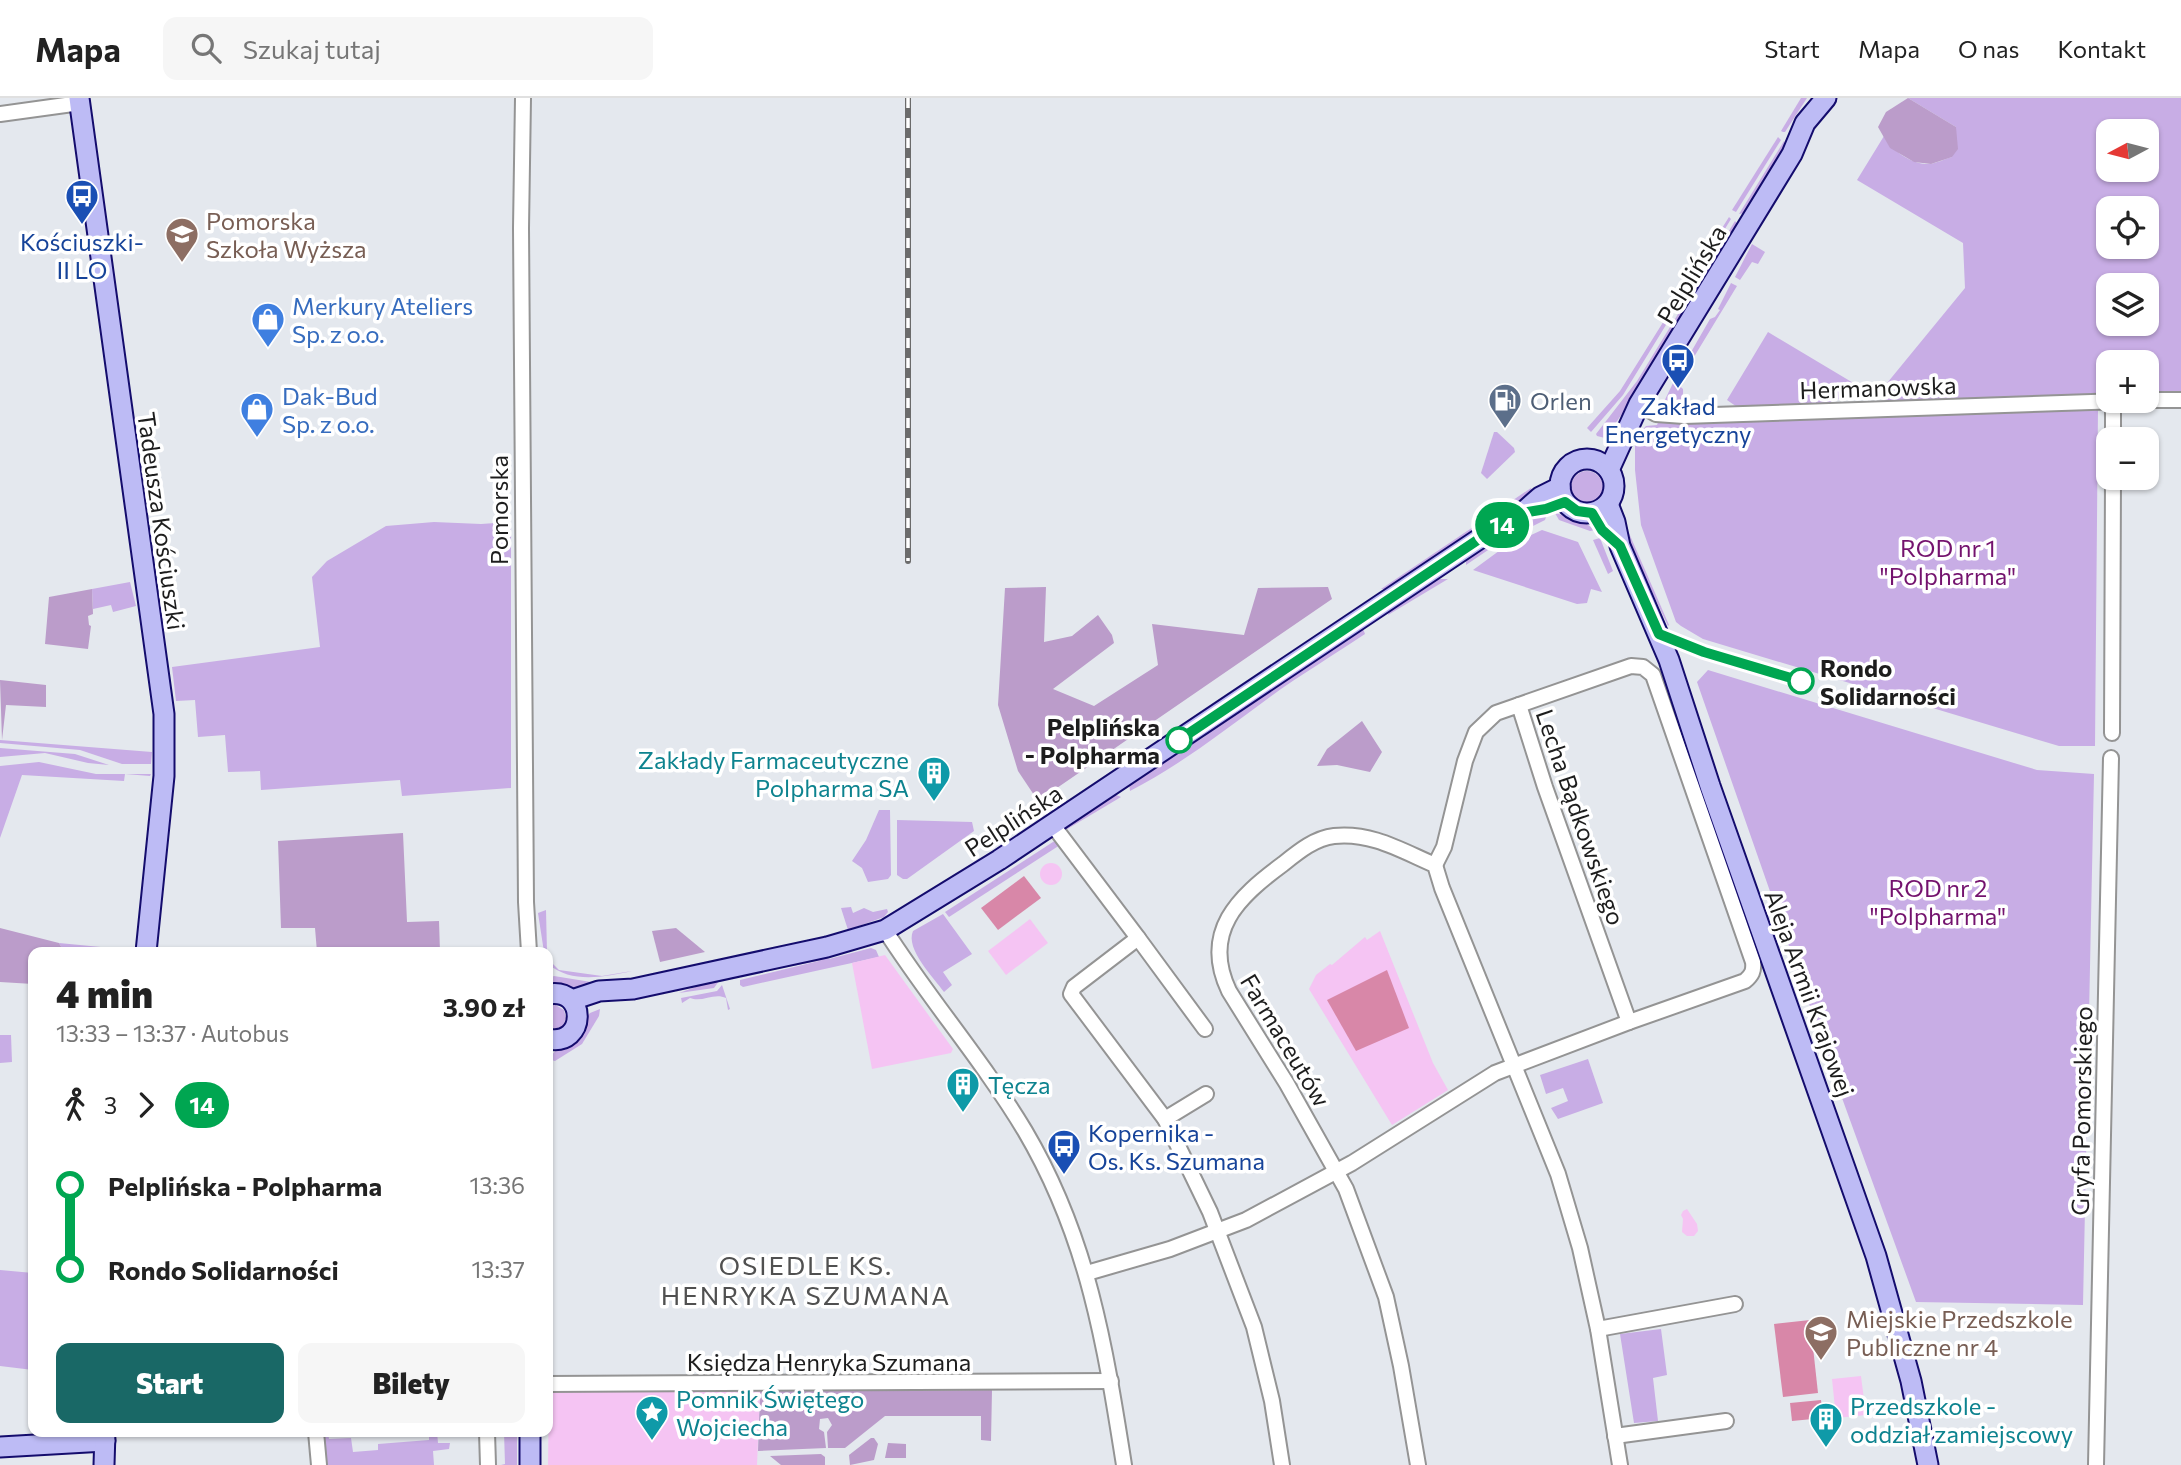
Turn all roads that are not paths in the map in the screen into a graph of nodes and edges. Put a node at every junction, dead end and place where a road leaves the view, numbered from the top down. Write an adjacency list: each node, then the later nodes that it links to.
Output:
1 (523, 98): 18 (street, Pomorska)
2 (1827, 98): 8 (street, Pelplińska)
3 (80, 101): 4 (street); 21 (street, Tadeusza Kościuszki)
4 (0, 114)
5 (2159, 400): 6 (street)
6 (2181, 400)
7 (2096, 402): 8 (street, Hermanowska)
8 (1635, 411): 9 (street, Pelplińska)
9 (1601, 465): 11 (street); 12 (street)
10 (2113, 490): 14 (street)
11 (1563, 495): 12 (street); 16 (street, Pelplińska)
12 (1600, 508): 55 (street, Aleja Armii Krajowej)
13 (1518, 705): 17 (street, Lecha Bądkowskiego); 26 (street, Lecha Bądkowskiego); 26 (street, Aleja Armii Krajowej)
14 (2112, 733)
15 (2112, 758): 56 (street, Gryfa Pomorskiego)
16 (1052, 824): 19 (street, Pelplińska); 20 (street)
17 (1435, 865): 29 (street); 32 (street, Farmaceutów)
18 (527, 922): 22 (street, Pomorska); 23 (street, Pomorska)
19 (885, 930): 25 (street, Pelplińska); 34 (street)
20 (1138, 938): 27 (street); 31 (street)
21 (147, 947)
22 (529, 947)
23 (534, 947)
24 (553, 992): 25 (street)
25 (575, 1009): 28 (street, Pelplińska)
26 (1629, 1021): 29 (street)
27 (1205, 1029)
28 (553, 1043)
29 (1514, 1065): 32 (street); 36 (street)
30 (1206, 1094): 31 (street)
31 (1165, 1119): 33 (street)
32 (1337, 1172): 33 (street); 53 (street, Farmaceutów)
33 (1219, 1231): 34 (street); 52 (street)
34 (1087, 1273): 37 (street)
35 (1735, 1304): 36 (street)
36 (1598, 1329): 40 (street)
37 (1111, 1381): 38 (street, Księdza Henryka Szumana); 51 (street)
38 (553, 1384)
39 (1726, 1421): 40 (street)
40 (1615, 1436): 54 (street)
41 (95, 1437): 46 (street)
42 (105, 1437): 47 (street)
43 (316, 1437): 48 (street)
44 (488, 1437): 49 (street)
45 (530, 1437): 50 (street)
46 (0, 1447)
47 (104, 1465)
48 (319, 1465)
49 (488, 1465)
50 (530, 1465)
51 (1124, 1465)
52 (1282, 1465)
53 (1418, 1465)
54 (1620, 1465)
55 (1928, 1465)
56 (2096, 1465)

